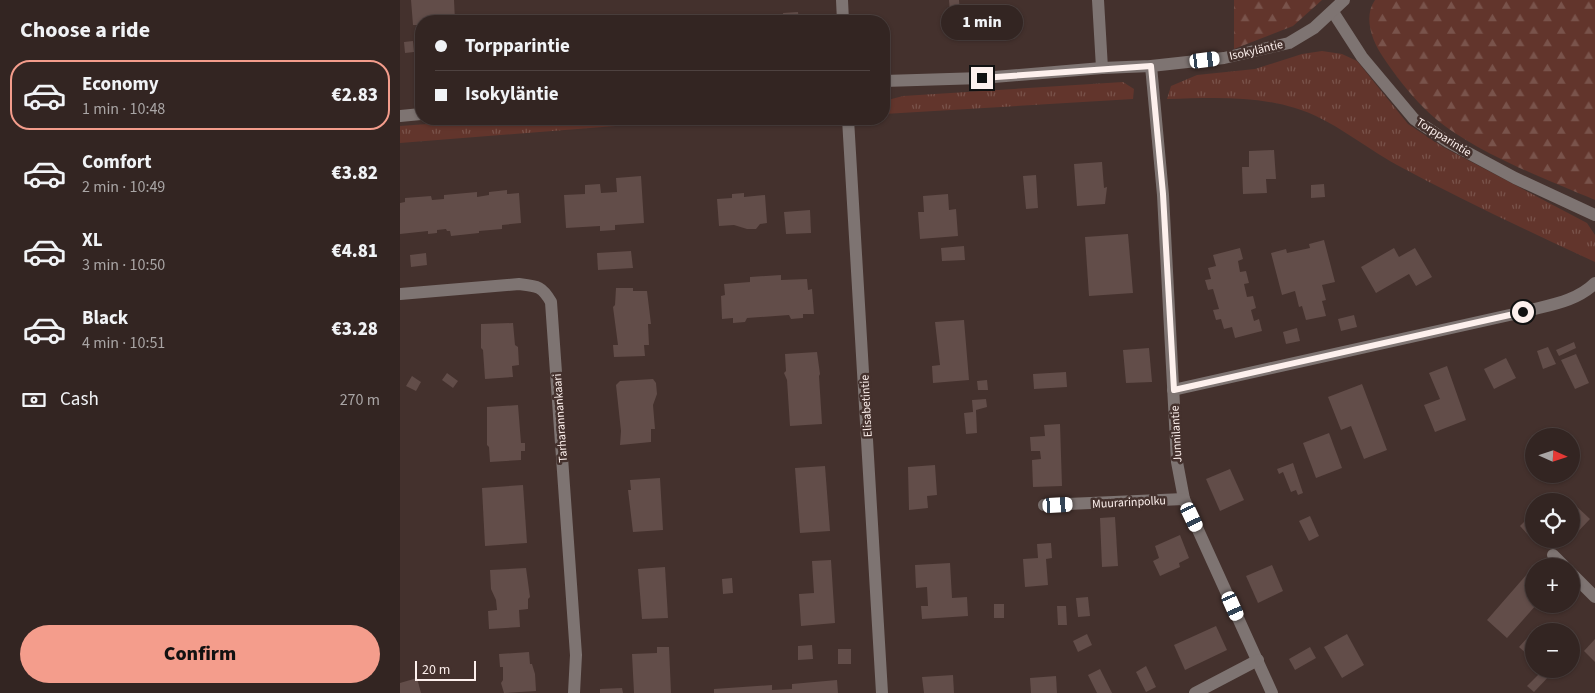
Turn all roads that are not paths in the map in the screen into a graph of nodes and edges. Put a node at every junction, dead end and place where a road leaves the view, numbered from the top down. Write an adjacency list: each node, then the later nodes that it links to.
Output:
1 (842, 0): 5 (street)
2 (1098, 0): 7 (street)
3 (1344, 0): 4 (street, Isokyläntie)
4 (1333, 12): 6 (street, Isokyläntie); 12 (street, Torpparintie)
5 (843, 15)
6 (1151, 66): 7 (street, Isokyläntie); 15 (street, Junnilantie)
7 (1102, 68): 8 (street, Isokyläntie)
8 (890, 81)
9 (415, 115): 10 (street)
10 (400, 116)
11 (848, 125): 24 (street, Elisabetintie)
12 (1595, 215)
13 (1595, 283): 15 (street)
14 (400, 294): 23 (street, Tarharannankaari)
15 (1174, 390): 16 (street, Junnilantie)
16 (1184, 499): 17 (street, Muurarinpolku); 22 (street, Junnilantie)
17 (1044, 506)
18 (1553, 555): 19 (street)
19 (1556, 558)
20 (1580, 582): 21 (street)
21 (1595, 597)
22 (1258, 660): 25 (street); 26 (street, Junnilantie)
23 (574, 693)
24 (882, 693)
25 (1196, 693)
26 (1272, 693)

